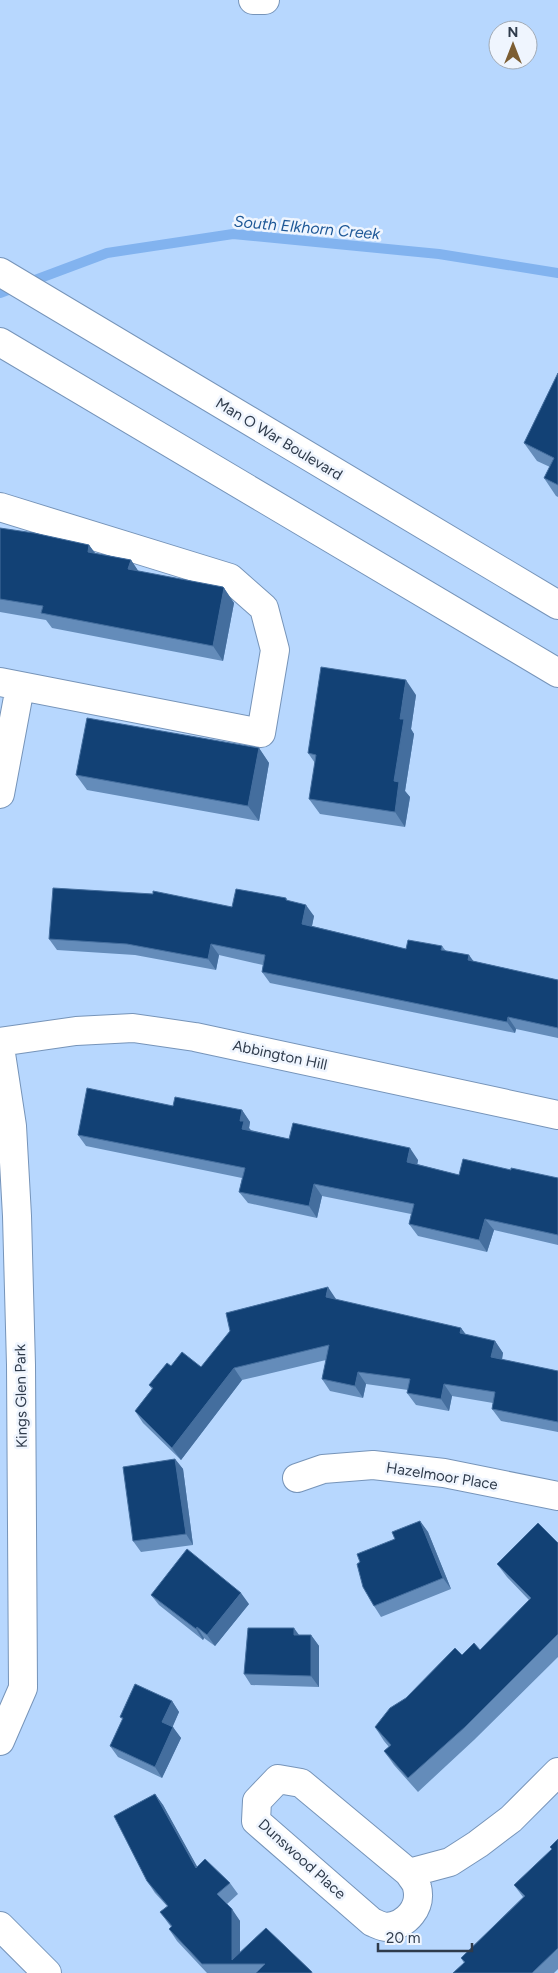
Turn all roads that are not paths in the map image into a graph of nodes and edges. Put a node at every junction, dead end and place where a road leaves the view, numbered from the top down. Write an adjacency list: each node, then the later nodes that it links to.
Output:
1 (253, 0): 2 (street)
2 (265, 0)
3 (0, 272): 6 (street, Man O War Boulevard)
4 (1, 342): 7 (street)
5 (0, 507): 8 (street)
6 (558, 605)
7 (558, 673)
8 (10, 684): 9 (street)
9 (0, 794)
10 (0, 1042): 12 (street, Abbington Hill)
11 (0, 1047): 15 (street, Kings Glen Park)
12 (558, 1114)
13 (297, 1478): 14 (street, Hazelmoor Place)
14 (558, 1496)
15 (0, 1741)
16 (558, 1772): 17 (street)
17 (409, 1872): 17 (street, Dunswood Place)
18 (0, 1926): 19 (street)
19 (47, 1973)

